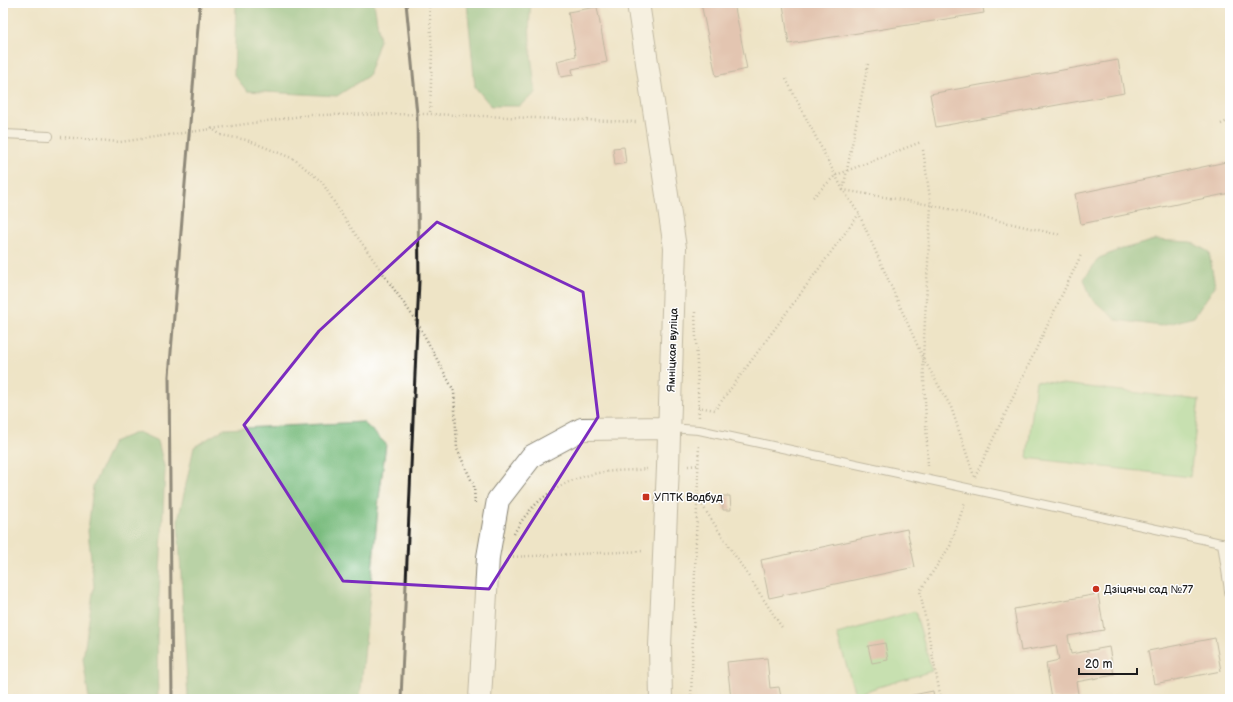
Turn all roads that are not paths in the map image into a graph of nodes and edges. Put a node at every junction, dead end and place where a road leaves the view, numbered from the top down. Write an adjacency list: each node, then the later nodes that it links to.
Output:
1 (638, 3): 4 (main road, Ямніцкая вуліца)
2 (3, 134): 3 (lane)
3 (49, 136)
4 (670, 428): 5 (lane); 7 (main road); 8 (main road, Ямніцкая вуліца)
5 (1226, 544): 6 (lane)
6 (1230, 596)
7 (480, 699)
8 (661, 699)

